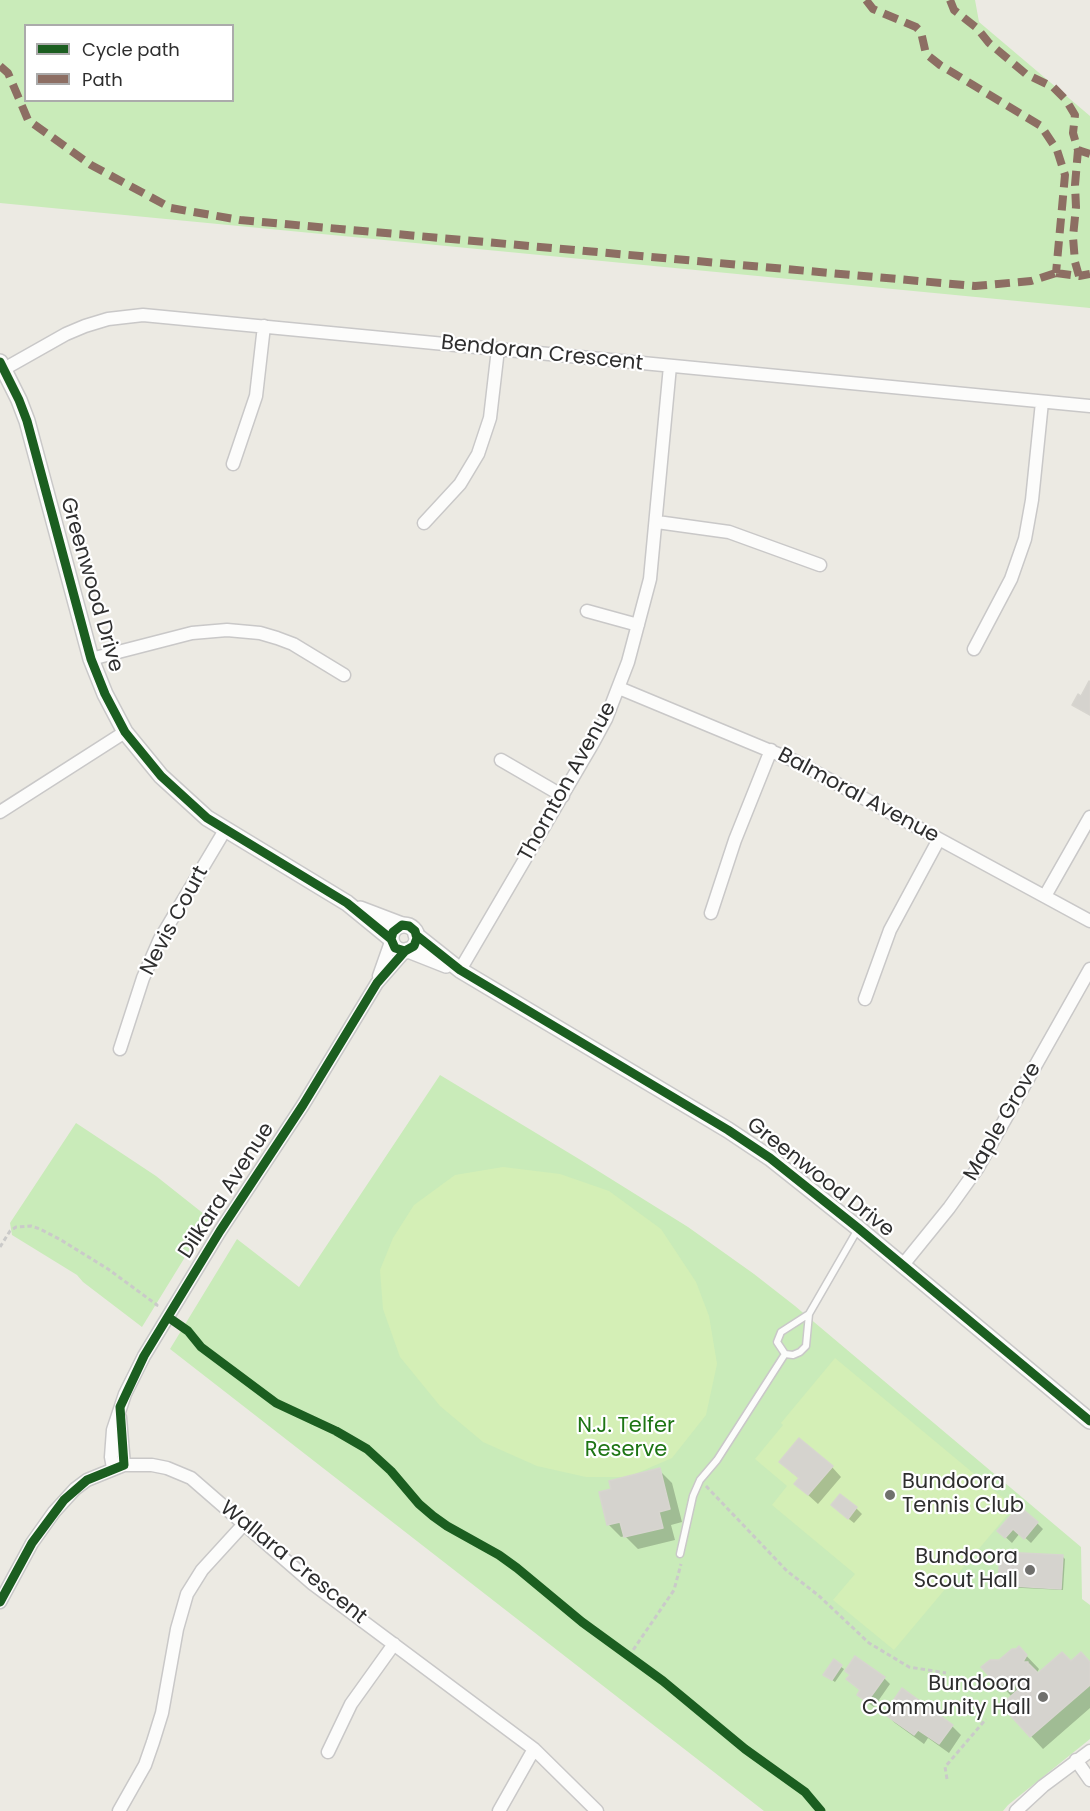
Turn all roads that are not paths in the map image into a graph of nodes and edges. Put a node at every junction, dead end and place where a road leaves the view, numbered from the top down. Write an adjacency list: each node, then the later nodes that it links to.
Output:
1 (264, 326): 2 (street, Bendoran Crescent); 3 (street, Bendoran Crescent); 7 (street)
2 (498, 349): 4 (street, Bendoran Crescent); 9 (street)
3 (2, 365): 14 (street, Greenwood Drive)
4 (670, 366): 5 (street, Bendoran Crescent); 8 (street, Thornton Avenue)
5 (1042, 402): 6 (street, Bendoran Crescent); 13 (street)
6 (1090, 406)
7 (233, 464)
8 (657, 522): 10 (street); 12 (street, Thornton Avenue)
9 (424, 523)
10 (820, 565)
11 (587, 611): 12 (street)
12 (638, 625): 16 (street, Thornton Avenue)
13 (974, 650)
14 (91, 659): 15 (street); 17 (street, Greenwood Drive)
15 (344, 675)
16 (619, 688): 18 (street, Balmoral Avenue); 20 (street, Thornton Avenue)
17 (125, 732): 21 (street); 23 (street, Greenwood Drive)
18 (771, 750): 24 (street, Balmoral Avenue); 27 (street)
19 (501, 760): 20 (street)
20 (563, 796): 34 (street, Thornton Avenue)
21 (0, 812)
22 (1090, 817): 25 (street)
23 (225, 830): 26 (street, Greenwood Drive); 37 (street, Nevis Court)
24 (939, 839): 25 (street, Balmoral Avenue); 36 (street)
25 (1045, 896): 28 (street, Balmoral Avenue)
26 (346, 903): 29 (street, Greenwood Drive); 31 (street, Greenwood Drive)
27 (711, 913)
28 (1090, 921)
29 (402, 925): 30 (street); 31 (street)
30 (416, 935): 32 (street); 34 (street, Greenwood Drive)
31 (391, 941): 32 (street); 35 (street, Dilkara Avenue)
32 (407, 951): 34 (street, Greenwood Drive); 35 (street, Dilkara Avenue)
33 (1090, 969): 39 (street, Maple Grove)
34 (460, 970): 38 (street, Greenwood Drive)
35 (377, 983): 43 (street, Dilkara Avenue)
36 (865, 999)
37 (120, 1049)
38 (858, 1228): 39 (street, Greenwood Drive); 40 (lane)
39 (902, 1266): 42 (street, Greenwood Drive)
40 (809, 1314): 41 (lane); 41 (lane)
41 (785, 1354): 45 (lane)
42 (1090, 1421)
43 (119, 1467): 44 (street, Wallara Crescent); 46 (street, Wallara Crescent)
44 (244, 1524): 47 (street, Wallara Crescent); 53 (street)
45 (680, 1554)
46 (0, 1602)
47 (394, 1644): 48 (street, Wallara Crescent); 50 (street)
48 (534, 1749): 54 (street); 55 (street, Wallara Crescent)
49 (1090, 1751): 51 (street)
50 (328, 1752)
51 (1076, 1760): 52 (street); 56 (street)
52 (1090, 1780)
53 (123, 1810)
54 (499, 1811)
55 (597, 1811)
56 (1016, 1811)

